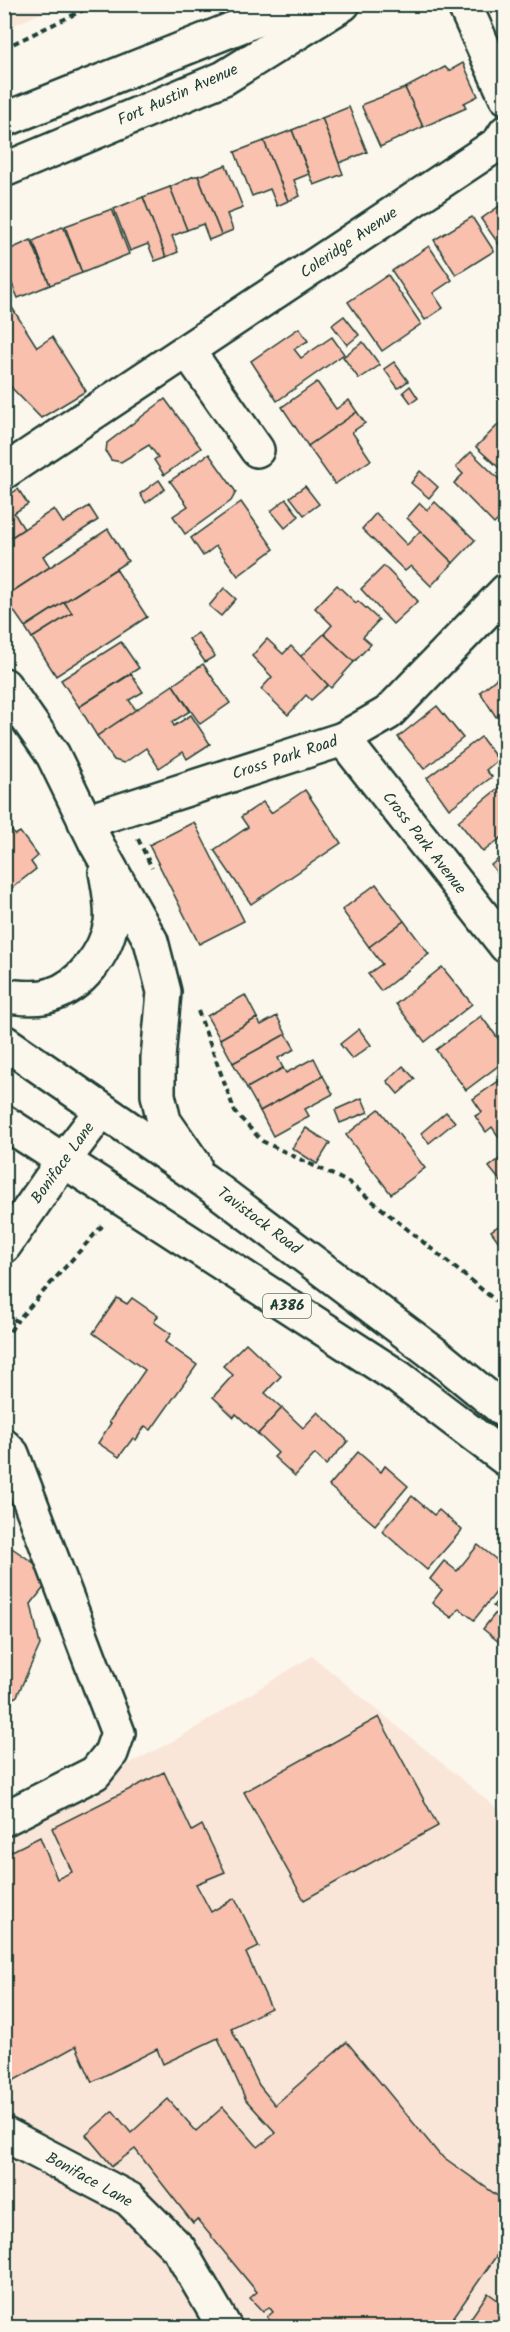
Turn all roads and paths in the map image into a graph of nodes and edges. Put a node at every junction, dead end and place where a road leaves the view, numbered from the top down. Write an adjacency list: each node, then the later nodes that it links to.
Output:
1 (96, 4): 5 (path)
2 (296, 4): 7 (main road)
3 (343, 4): 9 (main road, Fort Austin Avenue)
4 (464, 4): 6 (main road)
5 (4, 48)
6 (506, 97)
7 (4, 120)
8 (506, 132): 10 (main road, Coleridge Avenue)
9 (4, 170)
10 (188, 351): 11 (main road); 12 (main road, Coleridge Avenue)
11 (257, 450)
12 (4, 472)
13 (506, 591): 15 (main road, Cross Park Road)
14 (4, 685): 17 (main road)
15 (343, 739): 16 (main road, Cross Park Road); 19 (main road, Cross Park Avenue)
16 (123, 809): 17 (main road, Cross Park Road); 18 (path)
17 (94, 841): 20 (main road); 27 (main road)
18 (156, 878)
19 (506, 946)
20 (4, 996)
21 (196, 1003): 30 (path)
22 (4, 1042): 23 (main road, Tavistock Road)
23 (102, 1110): 26 (main road, Boniface Lane); 27 (main road, Tavistock Road)
24 (4, 1122): 26 (main road, A386)
25 (4, 1143): 26 (main road)
26 (56, 1156): 29 (main road, Boniface Lane); 36 (main road, A386)
27 (205, 1180): 34 (main road, Tavistock Road)
28 (113, 1229): 32 (path)
29 (4, 1246)
30 (506, 1309)
31 (4, 1314): 32 (path)
32 (17, 1321): 33 (path)
33 (4, 1340)
34 (506, 1412)
35 (4, 1446): 37 (main road)
36 (506, 1459)
37 (4, 1820)
38 (4, 2134): 39 (main road, Boniface Lane)
39 (225, 2328)

